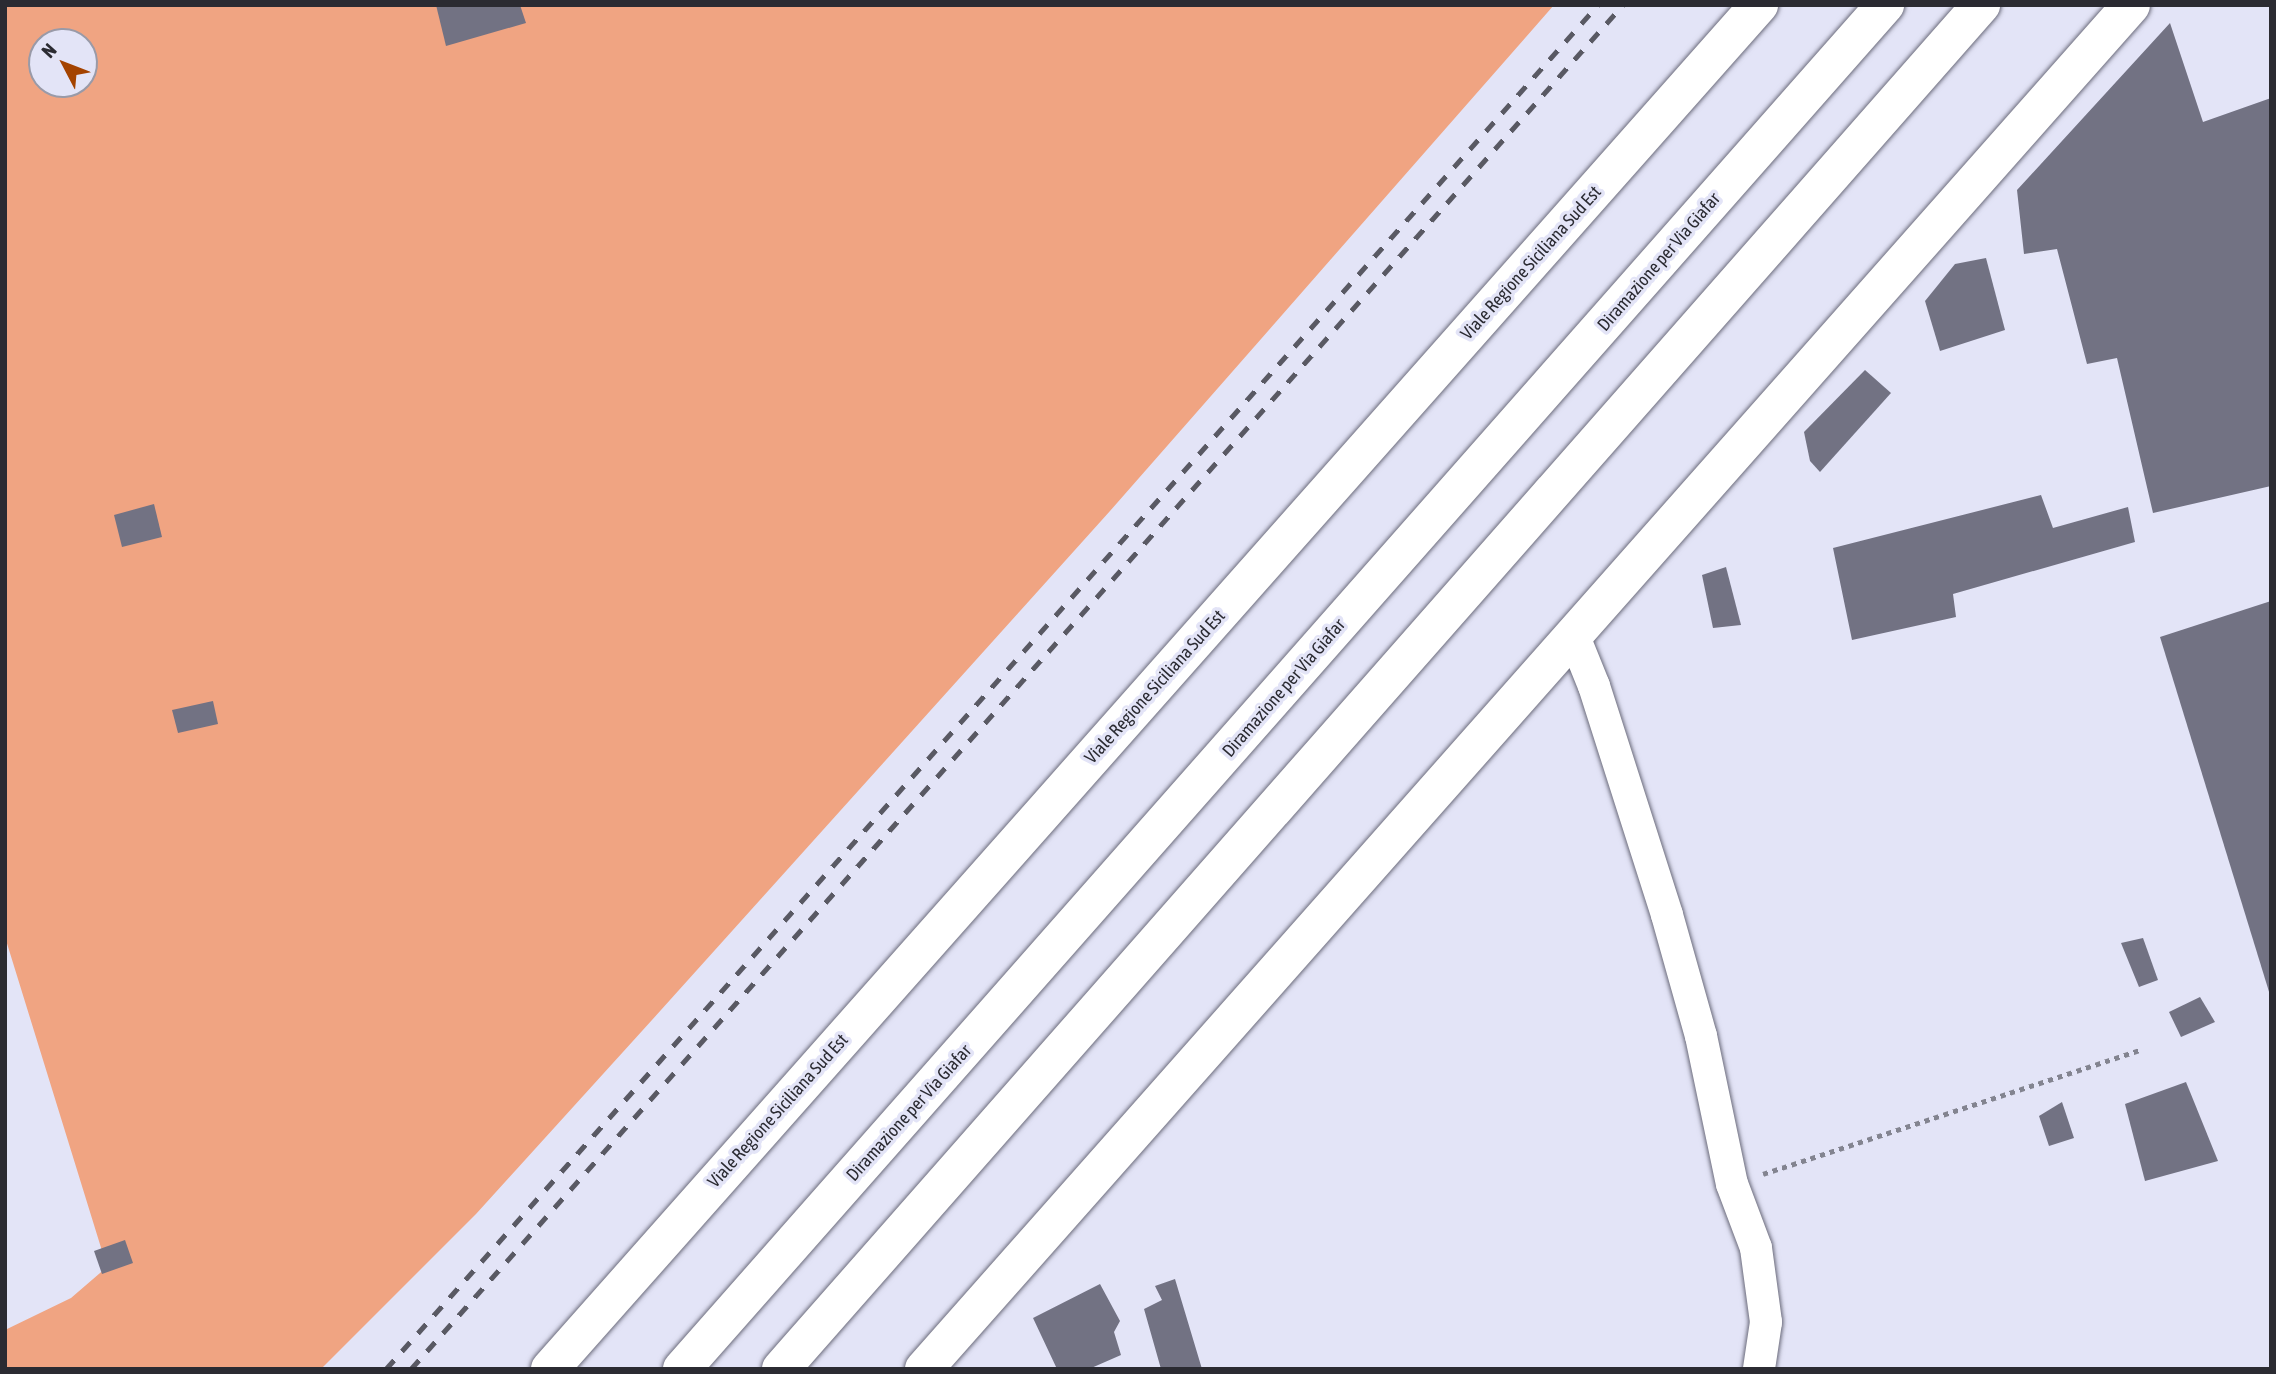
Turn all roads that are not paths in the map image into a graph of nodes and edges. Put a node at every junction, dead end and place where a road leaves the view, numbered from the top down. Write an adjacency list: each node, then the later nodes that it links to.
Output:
1 (1759, 5): 6 (main road, Viale Regione Siciliana Sud Est)
2 (1885, 5): 7 (main road, Diramazione per Via Giafar)
3 (1981, 5): 8 (main road)
4 (2132, 5): 5 (main road)
5 (1573, 634): 9 (main road); 10 (street)
6 (550, 1369)
7 (682, 1369)
8 (781, 1369)
9 (924, 1369)
10 (1759, 1369)

